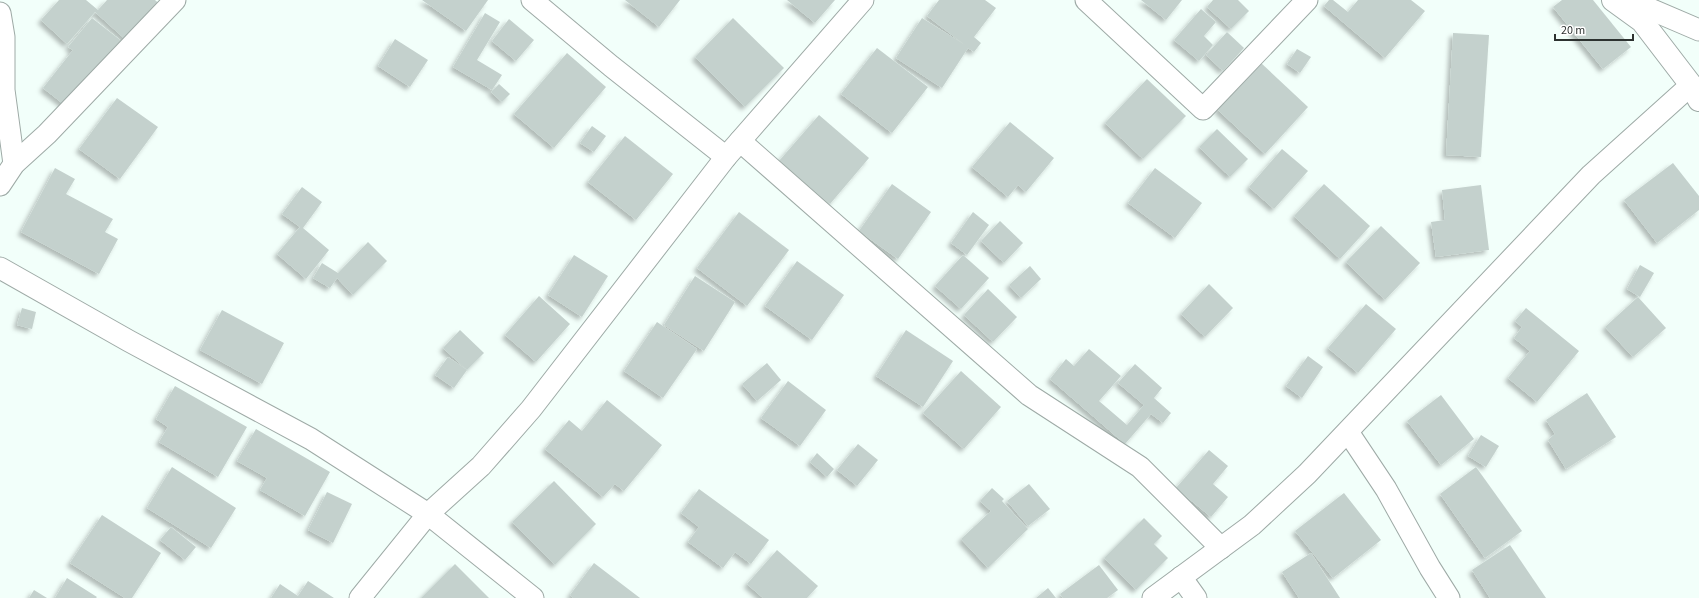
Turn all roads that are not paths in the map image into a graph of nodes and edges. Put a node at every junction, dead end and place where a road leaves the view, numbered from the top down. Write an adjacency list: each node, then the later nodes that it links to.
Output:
1 (175, 0): 13 (street)
2 (532, 0): 12 (street)
3 (863, 0): 11 (street)
4 (1086, 0): 5 (street)
5 (1307, 0)
6 (1613, 0): 10 (street)
7 (1629, 0): 9 (street)
8 (0, 13): 13 (street)
9 (1699, 30)
10 (1695, 92): 16 (street)
11 (740, 141): 12 (street); 18 (street)
12 (726, 157): 17 (street)
13 (14, 164): 14 (street)
14 (0, 184)
15 (0, 268): 17 (street)
16 (1348, 432): 18 (street); 24 (street)
17 (428, 514): 20 (street); 21 (street)
18 (1221, 548): 19 (street)
19 (1181, 577): 22 (street); 23 (street)
20 (360, 598)
21 (532, 598)
22 (1153, 598)
23 (1196, 598)
24 (1449, 598)

